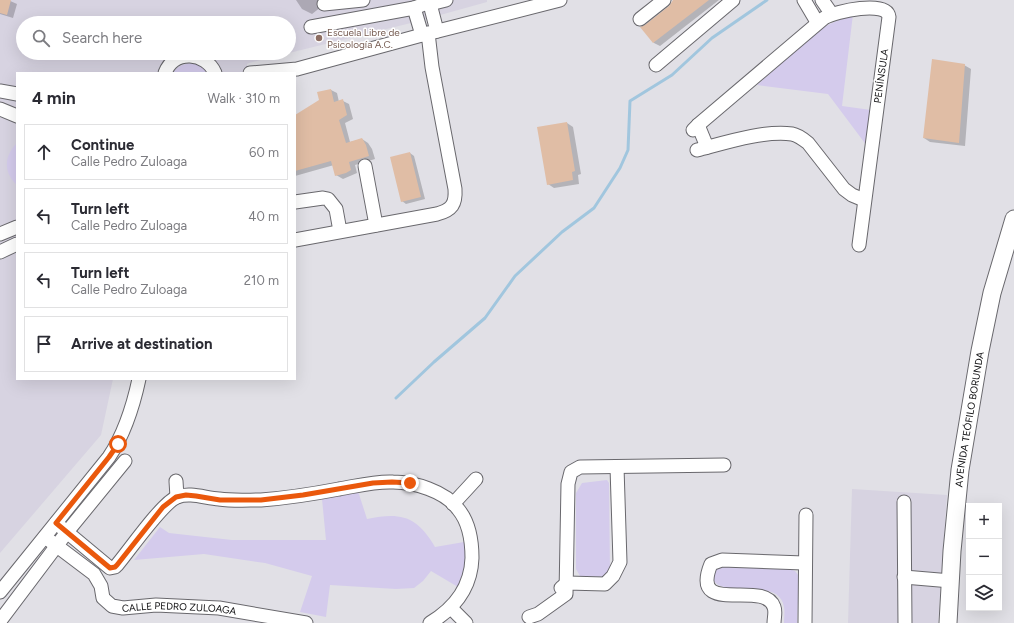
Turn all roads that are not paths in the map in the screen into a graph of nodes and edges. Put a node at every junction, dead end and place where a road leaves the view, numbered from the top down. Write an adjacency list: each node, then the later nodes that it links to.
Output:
1 (363, 0): 8 (street)
2 (446, 0): 9 (street)
3 (560, 0): 14 (street)
4 (664, 0): 11 (street)
5 (733, 0): 17 (street)
6 (804, 0): 12 (street)
7 (822, 0): 10 (street)
8 (324, 4)
9 (422, 4): 13 (street); 14 (street)
10 (831, 13): 12 (street, PENÍNSULA); 27 (street, PENÍNSULA)
11 (640, 19)
12 (818, 22): 27 (street, PENÍNSULA)
13 (311, 27)
14 (429, 33): 18 (street); 30 (street)
15 (176, 60): 19 (street)
16 (204, 60): 20 (street)
17 (656, 65)
18 (293, 71): 21 (street)
19 (166, 72)
20 (215, 72)
21 (272, 72)
22 (0, 91): 23 (street)
23 (16, 94)
24 (0, 109): 25 (street)
25 (16, 116)
26 (365, 166): 30 (street)
27 (864, 200): 36 (street, PENÍNSULA)
28 (296, 202): 32 (street)
29 (1014, 219): 52 (main road, AVENIDA TEÓFILO BORUNDA)
30 (376, 225): 32 (street)
31 (16, 227): 33 (street)
32 (340, 231): 34 (street)
33 (0, 234)
34 (296, 240)
35 (16, 244): 37 (street)
36 (859, 245)
37 (0, 252)
38 (139, 380): 48 (street)
39 (125, 461): 49 (street)
40 (724, 465): 41 (street)
41 (617, 467): 56 (street); 56 (street)
42 (476, 479): 46 (street)
43 (176, 481): 44 (street)
44 (176, 497): 46 (street); 49 (street)
45 (904, 502): 54 (street)
46 (452, 504): 58 (street)
47 (806, 515): 53 (street)
48 (56, 523): 49 (street); 50 (street)
49 (67, 532): 51 (street)
50 (44, 537): 51 (street, CALLE PEDRO ZULOAGA); 57 (street)
51 (57, 546): 60 (street); 61 (street, CALLE PEDRO ZULOAGA)
52 (952, 550): 55 (main road, AVENIDA TEÓFILO BORUNDA); 68 (main road)
53 (804, 563): 64 (street); 65 (street)
54 (904, 577): 55 (street); 66 (street)
55 (951, 581): 67 (main road, AVENIDA TEÓFILO BORUNDA)
56 (567, 583): 59 (street)
57 (0, 592)
58 (451, 608): 62 (street); 63 (street)
59 (527, 620)
60 (0, 621)
61 (306, 623)
62 (430, 623)
63 (466, 623)
64 (774, 623)
65 (805, 623)
66 (905, 623)
67 (948, 623)
68 (958, 623)

